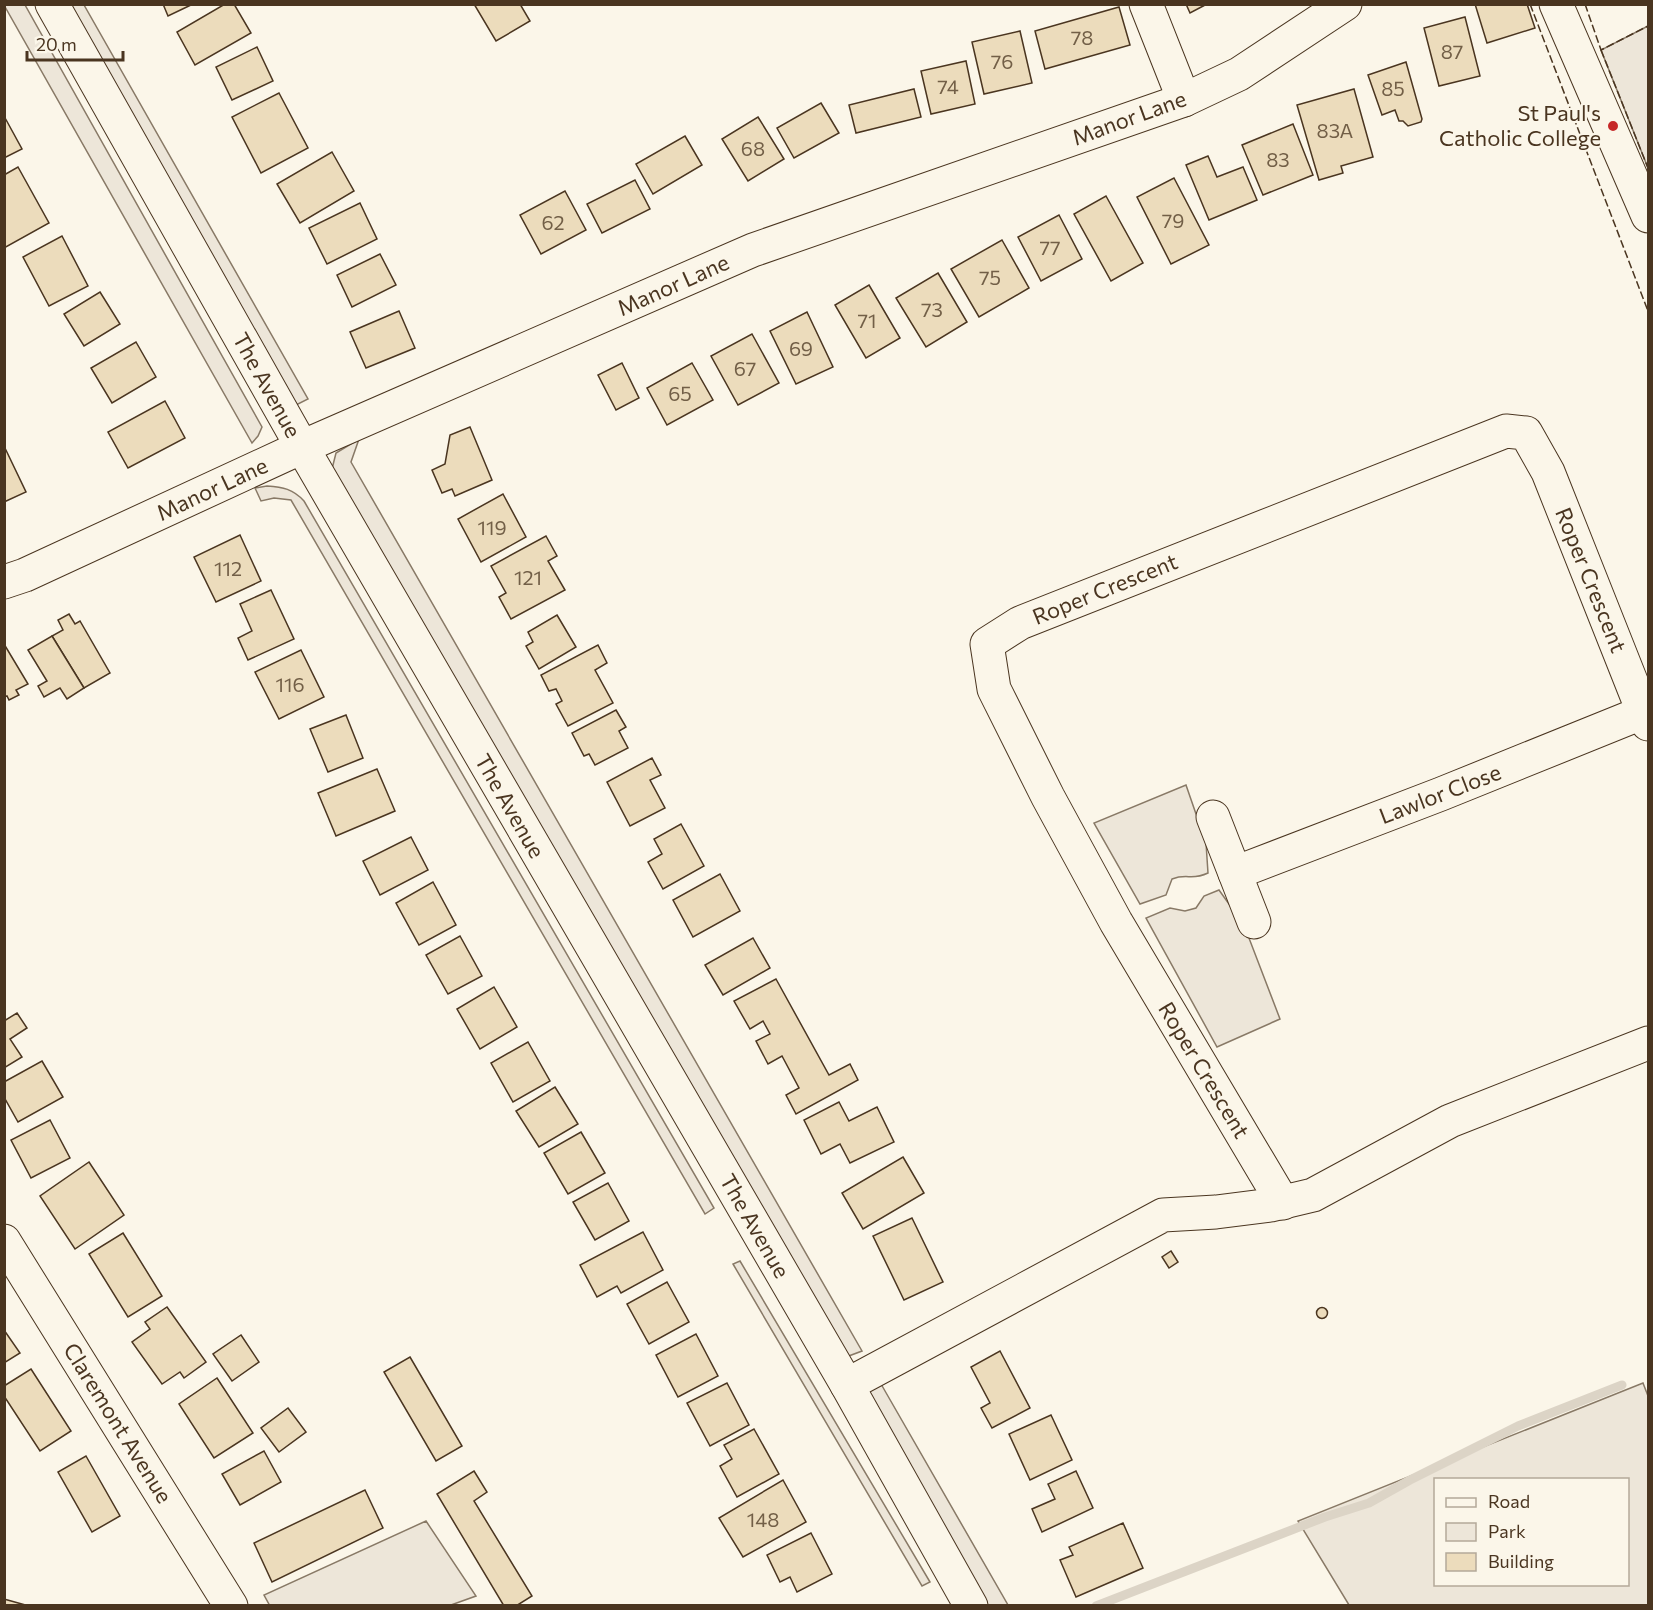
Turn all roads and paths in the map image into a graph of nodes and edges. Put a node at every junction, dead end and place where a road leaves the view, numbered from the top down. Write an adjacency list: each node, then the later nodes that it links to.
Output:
1 (52, 4): 7 (street, The Avenue)
2 (1146, 4): 5 (street)
3 (1345, 4): 5 (street, Manor Lane)
4 (1556, 4): 6 (street)
5 (1184, 100): 7 (street, Manor Lane)
6 (1648, 216)
7 (302, 447): 8 (street, Manor Lane); 16 (street, The Avenue)
8 (4, 582)
9 (1646, 718): 11 (street, Lawlor Close); 14 (street, Roper Crescent)
10 (1213, 817): 11 (street)
11 (1235, 873): 12 (street)
12 (1254, 922)
13 (1648, 1043): 14 (street)
14 (1283, 1203): 16 (street)
15 (4, 1241): 17 (street, Claremont Avenue)
16 (847, 1385): 18 (street, The Avenue)
17 (231, 1605)
18 (971, 1605)

